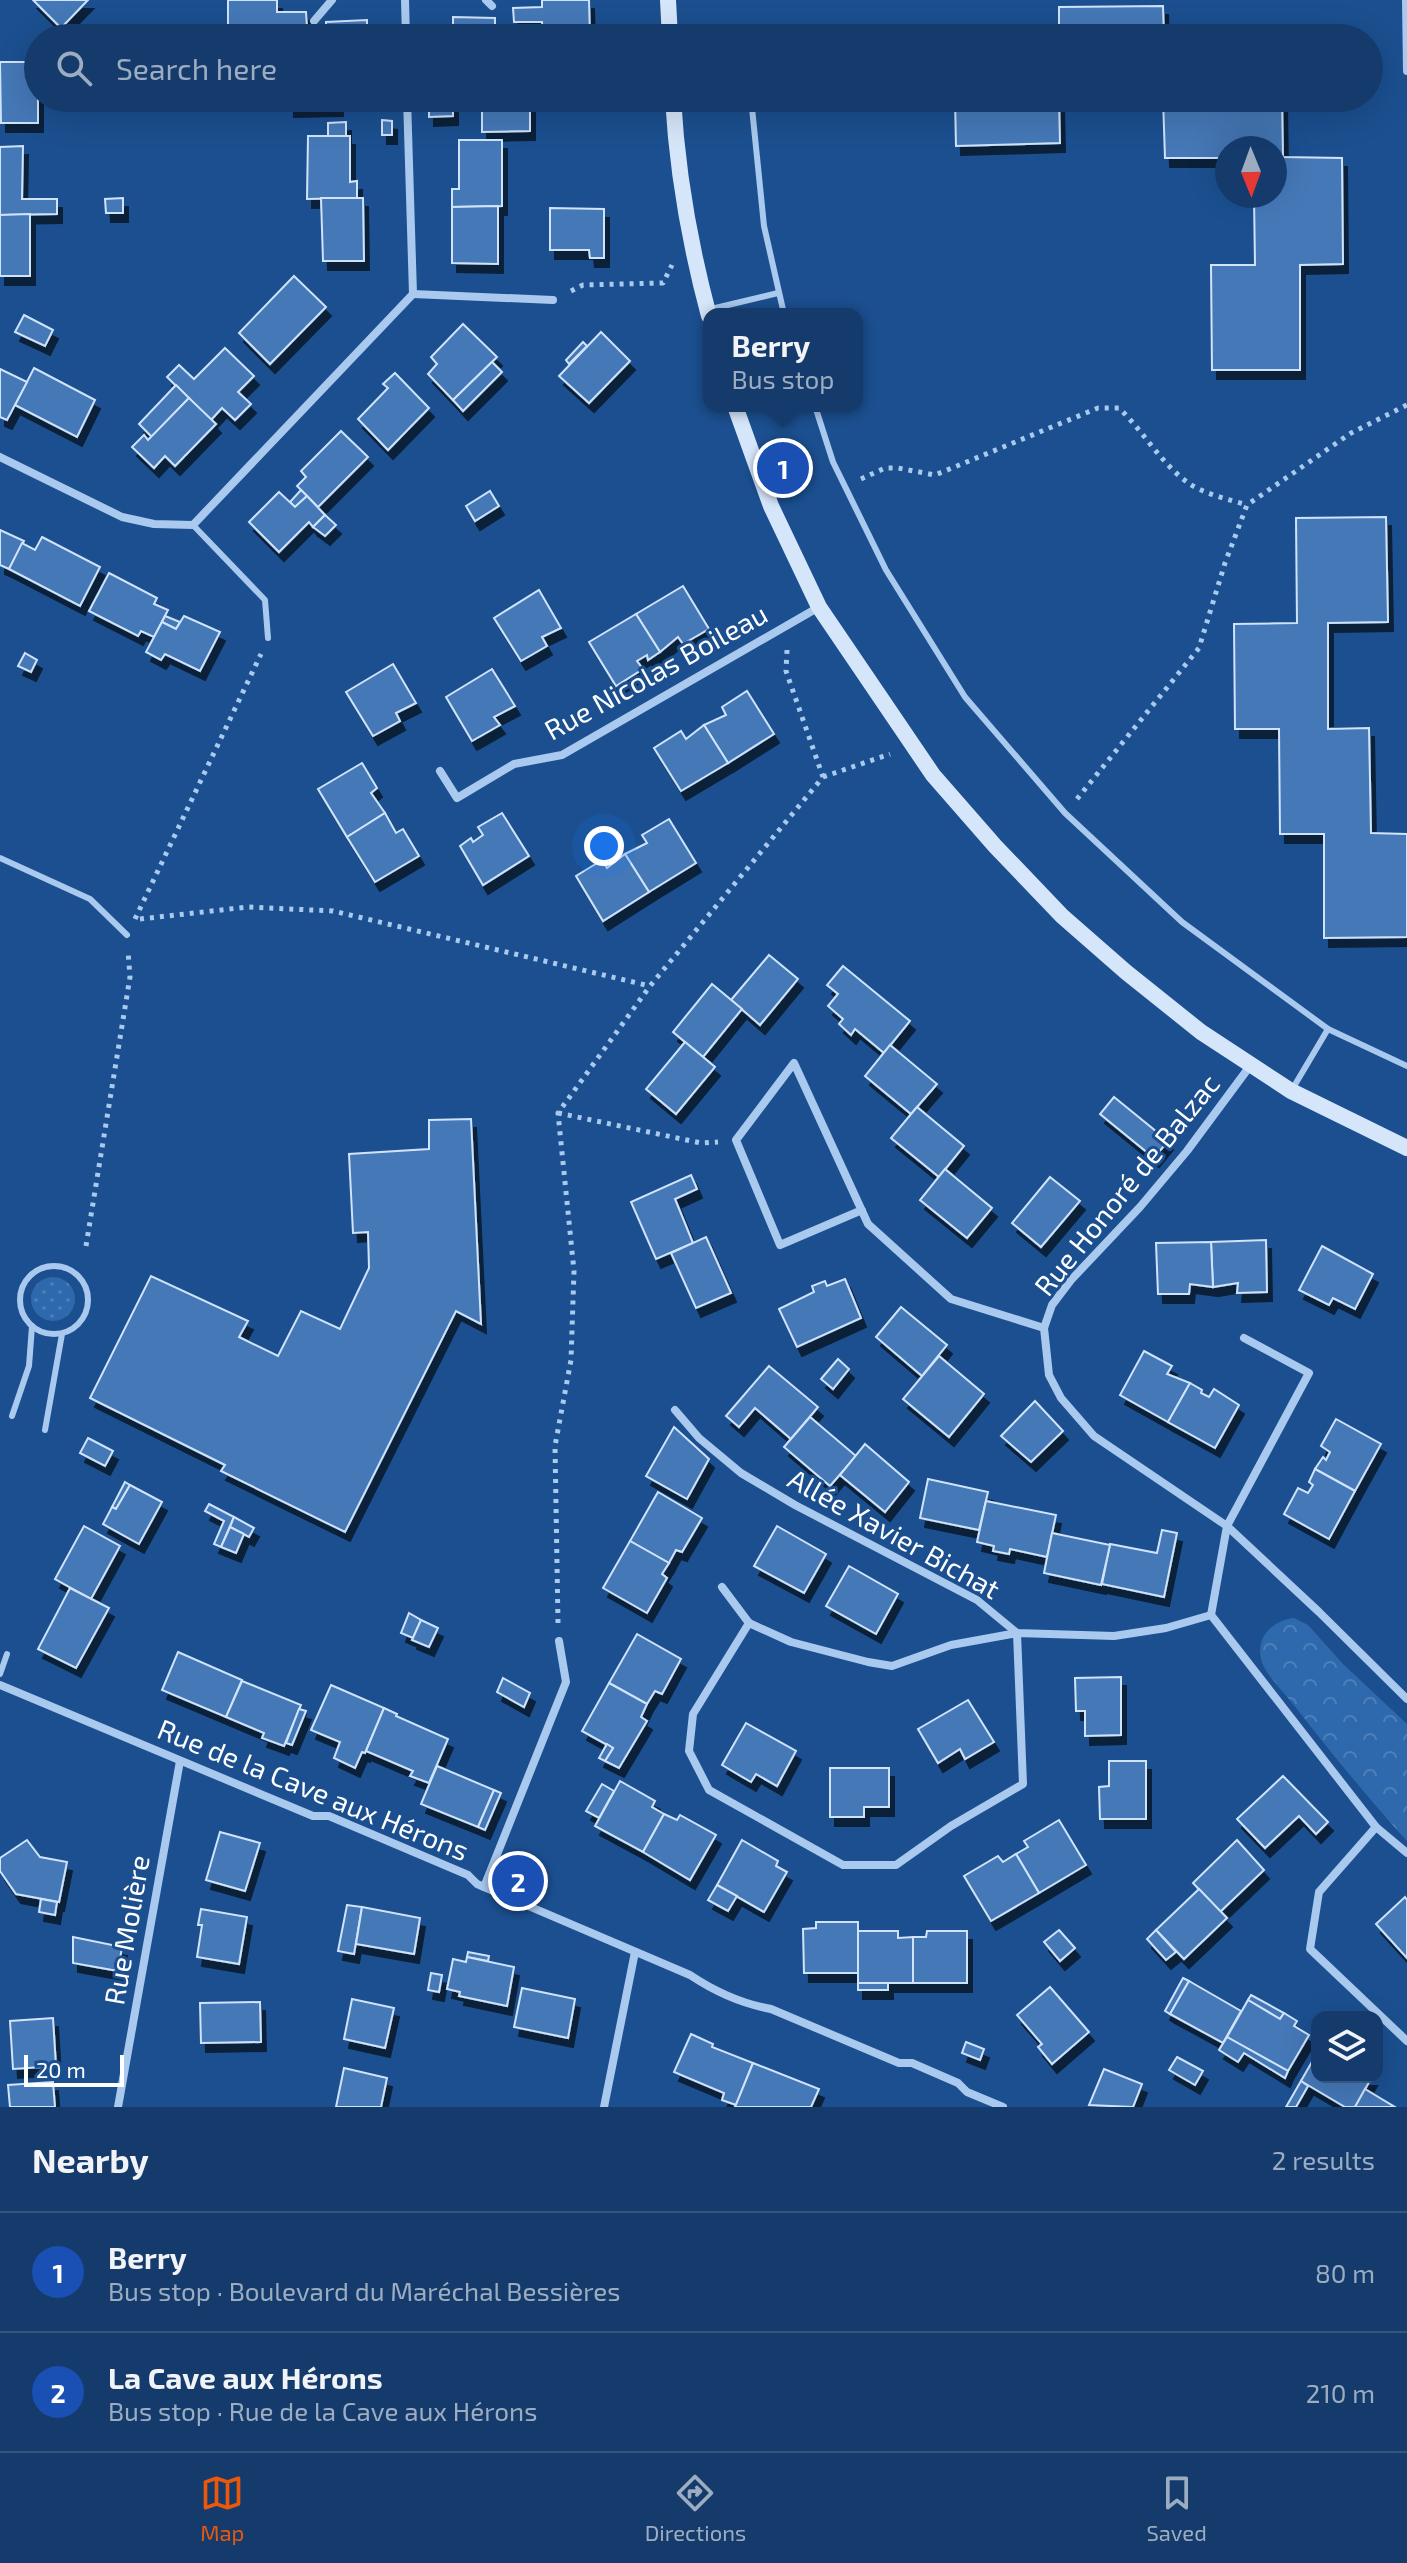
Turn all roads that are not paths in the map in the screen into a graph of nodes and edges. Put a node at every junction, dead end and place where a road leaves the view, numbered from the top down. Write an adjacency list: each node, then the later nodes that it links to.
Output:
1 (332, 0): 5 (street)
2 (405, 0): 6 (street)
3 (668, 0): 7 (street)
4 (1406, 0): 8 (street)
5 (314, 21)
6 (406, 24)
7 (669, 24)
8 (1407, 71)
9 (407, 112): 13 (street)
10 (674, 112): 15 (street)
11 (752, 112): 12 (lane)
12 (778, 293): 16 (lane); 17 (lane)
13 (413, 294): 14 (street); 21 (street)
14 (553, 300)
15 (707, 308)
16 (726, 308)
17 (782, 308)
18 (737, 412): 22 (street)
19 (817, 412): 27 (lane)
20 (0, 457): 21 (street)
21 (193, 525): 23 (lane)
22 (819, 607): 24 (street, Rue Nicolas Boileau); 28 (street)
23 (268, 638)
24 (440, 771)
25 (0, 858): 26 (lane)
26 (127, 935)
27 (1328, 1029): 29 (lane); 30 (lane)
28 (1250, 1066): 30 (street); 34 (street, Rue Honoré de Balzac)
29 (1407, 1066)
30 (1291, 1091): 31 (street)
31 (1407, 1148)
32 (862, 1210): 32 (street); 34 (street)
33 (32, 1326): 35 (lane); 35 (lane); 38 (lane)
34 (1044, 1328): 40 (street, Rue Honoré de Balzac)
35 (62, 1334): 39 (lane)
36 (1244, 1338): 40 (street)
37 (675, 1410): 44 (street, Allée Xavier Bichat)
38 (12, 1416)
39 (45, 1430)
40 (1227, 1526): 42 (street); 49 (street, Rue Honoré de Balzac)
41 (722, 1587): 43 (street)
42 (1211, 1615): 44 (street, Allée Xavier Bichat); 51 (street)
43 (749, 1623): 44 (street); 44 (street)
44 (1017, 1633)
45 (559, 1641): 53 (street)
46 (7, 1654): 47 (lane)
47 (0, 1674)
48 (0, 1685): 50 (street, Rue de la Cave aux Hérons)
49 (1407, 1699)
50 (180, 1761): 53 (street, Rue de la Cave aux Hérons); 56 (street, Rue Molière)
51 (1376, 1827): 52 (street); 55 (street)
52 (1407, 1853)
53 (484, 1887): 54 (street, Rue de la Cave aux Hérons)
54 (635, 1952): 57 (street); 58 (street, Rue de la Cave aux Hérons)
55 (1407, 2041)
56 (118, 2107)
57 (604, 2107)
58 (1003, 2107)

